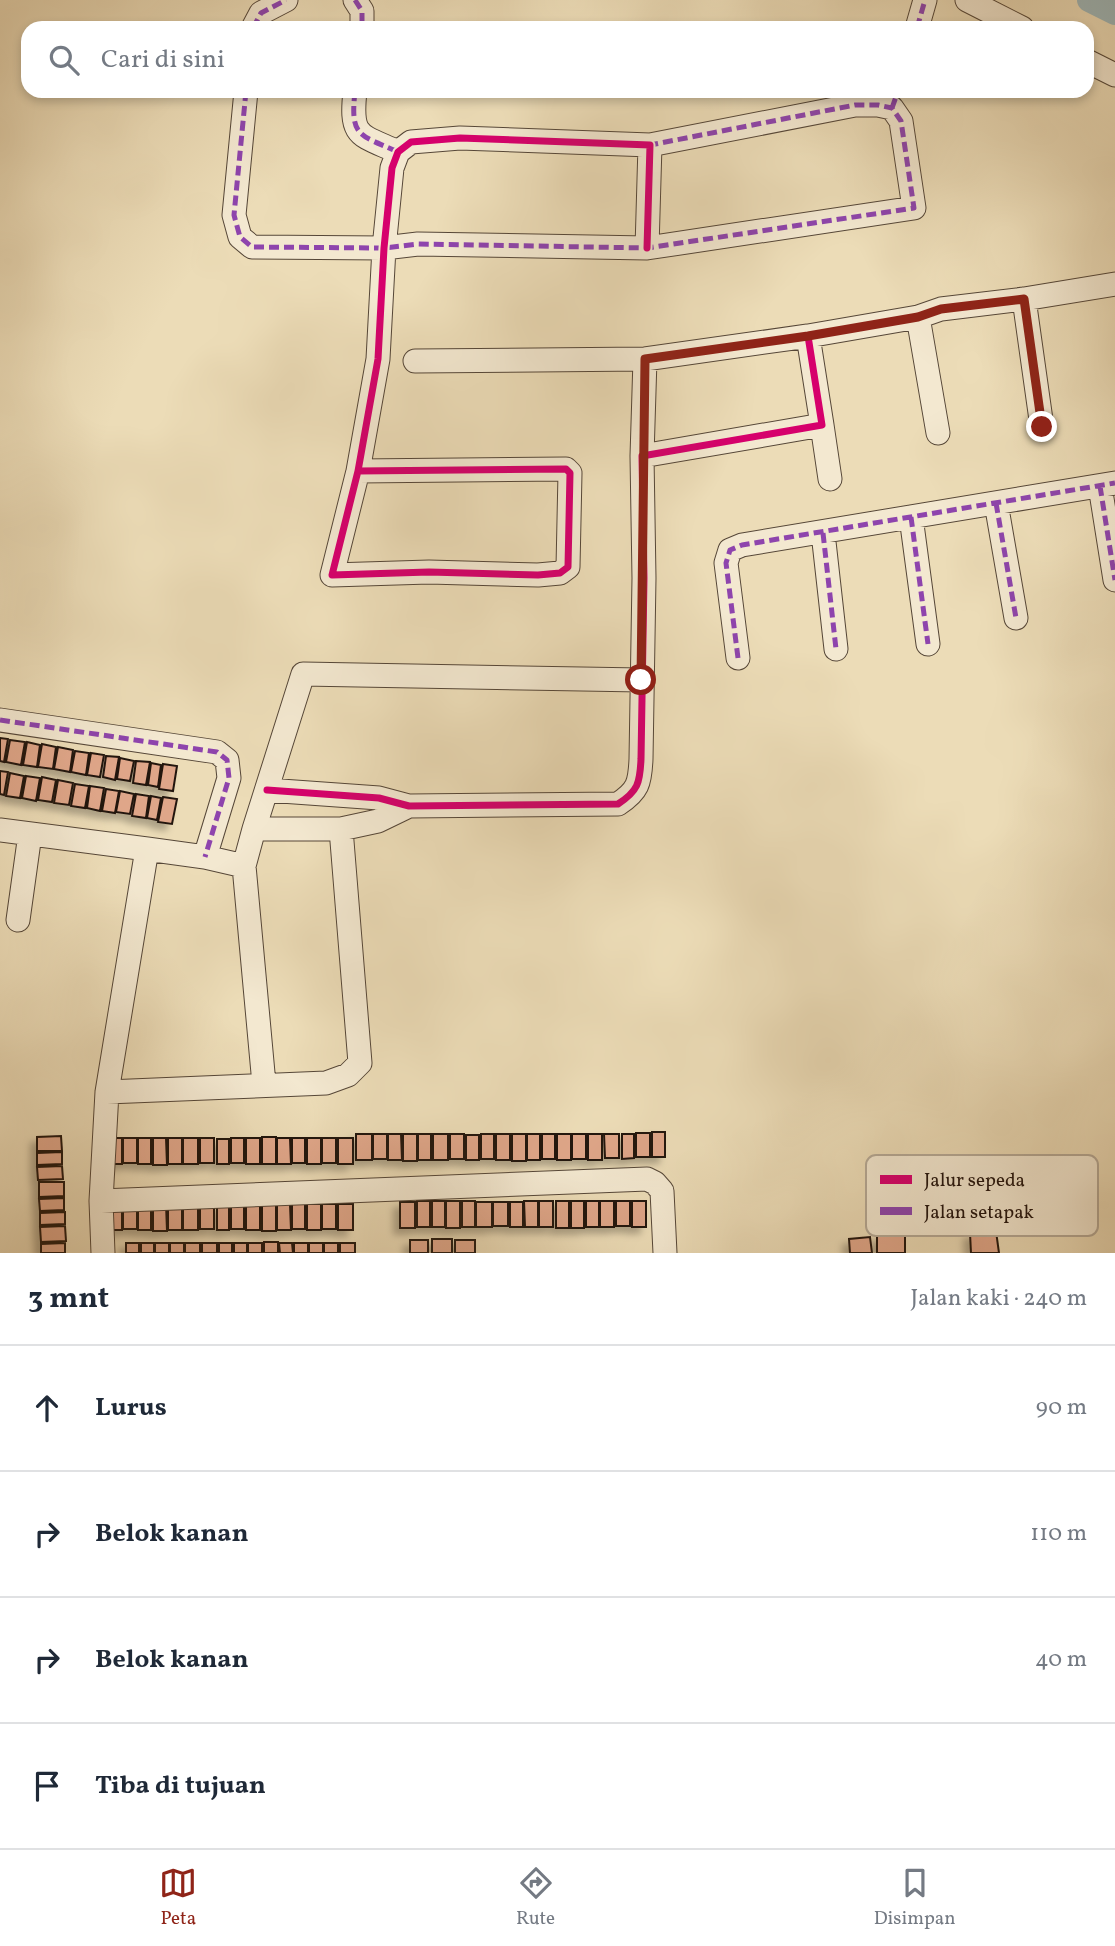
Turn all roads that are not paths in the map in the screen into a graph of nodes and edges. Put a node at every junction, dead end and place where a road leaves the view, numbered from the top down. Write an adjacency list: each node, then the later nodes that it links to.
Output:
1 (286, 0): 5 (street)
2 (355, 0): 6 (street)
3 (925, 0): 7 (street)
4 (967, 0): 8 (street)
5 (257, 21)
6 (362, 21)
7 (918, 21)
8 (1008, 21)
9 (1094, 64): 10 (street)
10 (1115, 75)
11 (245, 98): 16 (street)
12 (354, 98): 15 (street)
13 (895, 99): 14 (street); 17 (street)
14 (650, 145): 15 (street); 17 (street)
15 (398, 152): 16 (street)
16 (384, 248): 17 (street); 28 (street)
17 (647, 248)
18 (1115, 284): 19 (street)
19 (1024, 299): 20 (street); 25 (street)
20 (918, 317): 21 (street); 26 (street)
21 (808, 336): 22 (street); 24 (street)
22 (645, 359): 23 (street); 27 (street)
23 (415, 360)
24 (822, 425): 27 (street); 29 (street)
25 (1042, 427)
26 (937, 433)
27 (642, 456): 39 (street)
28 (358, 471): 28 (street)
29 (830, 479)
30 (1107, 484): 31 (street); 34 (street)
31 (996, 503): 32 (street); 35 (street)
32 (911, 517): 33 (street); 36 (street)
33 (823, 533): 37 (street); 38 (street)
34 (1115, 580)
35 (1016, 618)
36 (928, 643)
37 (836, 649)
38 (737, 658)
39 (641, 680): 41 (street); 42 (street)
40 (0, 720): 48 (street)
41 (267, 790): 42 (street); 45 (street)
42 (409, 806): 43 (street)
43 (341, 829): 45 (street); 51 (street)
44 (0, 830): 46 (street)
45 (254, 830): 49 (street)
46 (30, 834): 47 (street); 50 (street)
47 (147, 849): 48 (street); 52 (street)
48 (205, 857): 49 (street)
49 (244, 866): 51 (street)
50 (18, 920)
51 (264, 1084): 52 (street)
52 (107, 1092): 53 (street)
53 (101, 1201): 54 (street); 55 (street)
54 (103, 1253)
55 (665, 1253)

